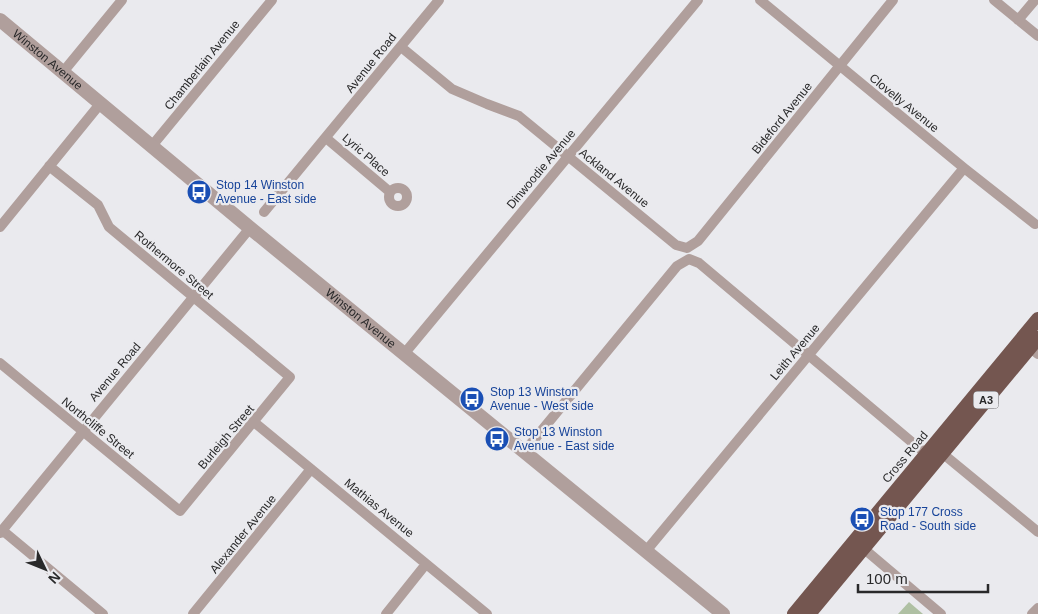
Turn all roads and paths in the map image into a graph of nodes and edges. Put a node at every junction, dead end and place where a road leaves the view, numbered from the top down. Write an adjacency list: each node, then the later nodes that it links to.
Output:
1 (122, 0): 14 (street)
2 (272, 0): 17 (street, Chamberlain Avenue)
3 (439, 0): 12 (street, Avenue Road)
4 (698, 0): 18 (street, Dinwoodie Avenue)
5 (760, 0): 13 (street, Clovelly Avenue)
6 (893, 0): 13 (street, Bideford Avenue)
7 (994, 0): 10 (street)
8 (1035, 0): 10 (street)
9 (0, 20): 14 (street, Winston Avenue)
10 (1018, 20): 11 (street)
11 (1038, 36)
12 (401, 47): 16 (street, Avenue Road); 18 (street, Ackland Avenue)
13 (840, 66): 20 (street, Clovelly Avenue); 26 (street, Bideford Avenue)
14 (63, 72): 15 (street, Winston Avenue)
15 (100, 104): 17 (street, Winston Avenue); 19 (street)
16 (326, 138): 21 (street, Lyric Place); 22 (street, Avenue Road)
17 (152, 146): 25 (street, Winston Avenue)
18 (568, 156): 26 (street, Ackland Avenue); 30 (street, Dinwoodie Avenue)
19 (49, 166): 24 (street); 27 (street, Rothermore Street)
20 (964, 168): 23 (street, Clovelly Avenue); 31 (street, Leith Avenue)
21 (390, 192)
22 (264, 212)
23 (1035, 224)
24 (0, 227)
25 (250, 228): 27 (street, Avenue Road); 30 (street, Winston Avenue)
26 (687, 248)
27 (194, 297): 33 (street, Rothermore Street); 35 (street, Avenue Road)
28 (1038, 319): 29 (highway, Cross Road / A3)
29 (1032, 345): 36 (highway, Cross Road / A3); 38 (highway, Cross Road / A3)
30 (404, 354): 37 (street, Winston Avenue)
31 (808, 355): 37 (street); 39 (street); 47 (street, Leith Avenue)
32 (0, 363): 35 (street, Northcliffe Street)
33 (290, 377): 34 (street, Burleigh Street)
34 (254, 422): 40 (street, Mathias Avenue); 41 (street, Burleigh Street)
35 (83, 431): 41 (street, Northcliffe Street); 43 (street, Avenue Road)
36 (940, 438): 38 (highway); 39 (highway, Cross Road / A3)
37 (524, 452): 47 (street, Winston Avenue)
38 (942, 453): 39 (highway); 45 (street)
39 (928, 461): 46 (highway, Cross Road / A3)
40 (311, 469): 48 (street, Mathias Avenue); 51 (street, Alexander Avenue)
41 (180, 511)
42 (0, 514): 43 (street)
43 (9, 522): 44 (street, Avenue Road)
44 (1, 531): 50 (street)
45 (1038, 532)
46 (859, 544): 55 (highway, Cross Road / A3); 56 (highway, Cross Road / A3); 57 (street)
47 (646, 551): 54 (street, Winston Avenue)
48 (426, 564): 52 (street); 53 (street, Mathias Avenue)
49 (1038, 608): 58 (street)
50 (101, 613)
51 (193, 614)
52 (386, 614)
53 (487, 614)
54 (723, 614)
55 (794, 614)
56 (809, 614)
57 (941, 614)
58 (1032, 614)

